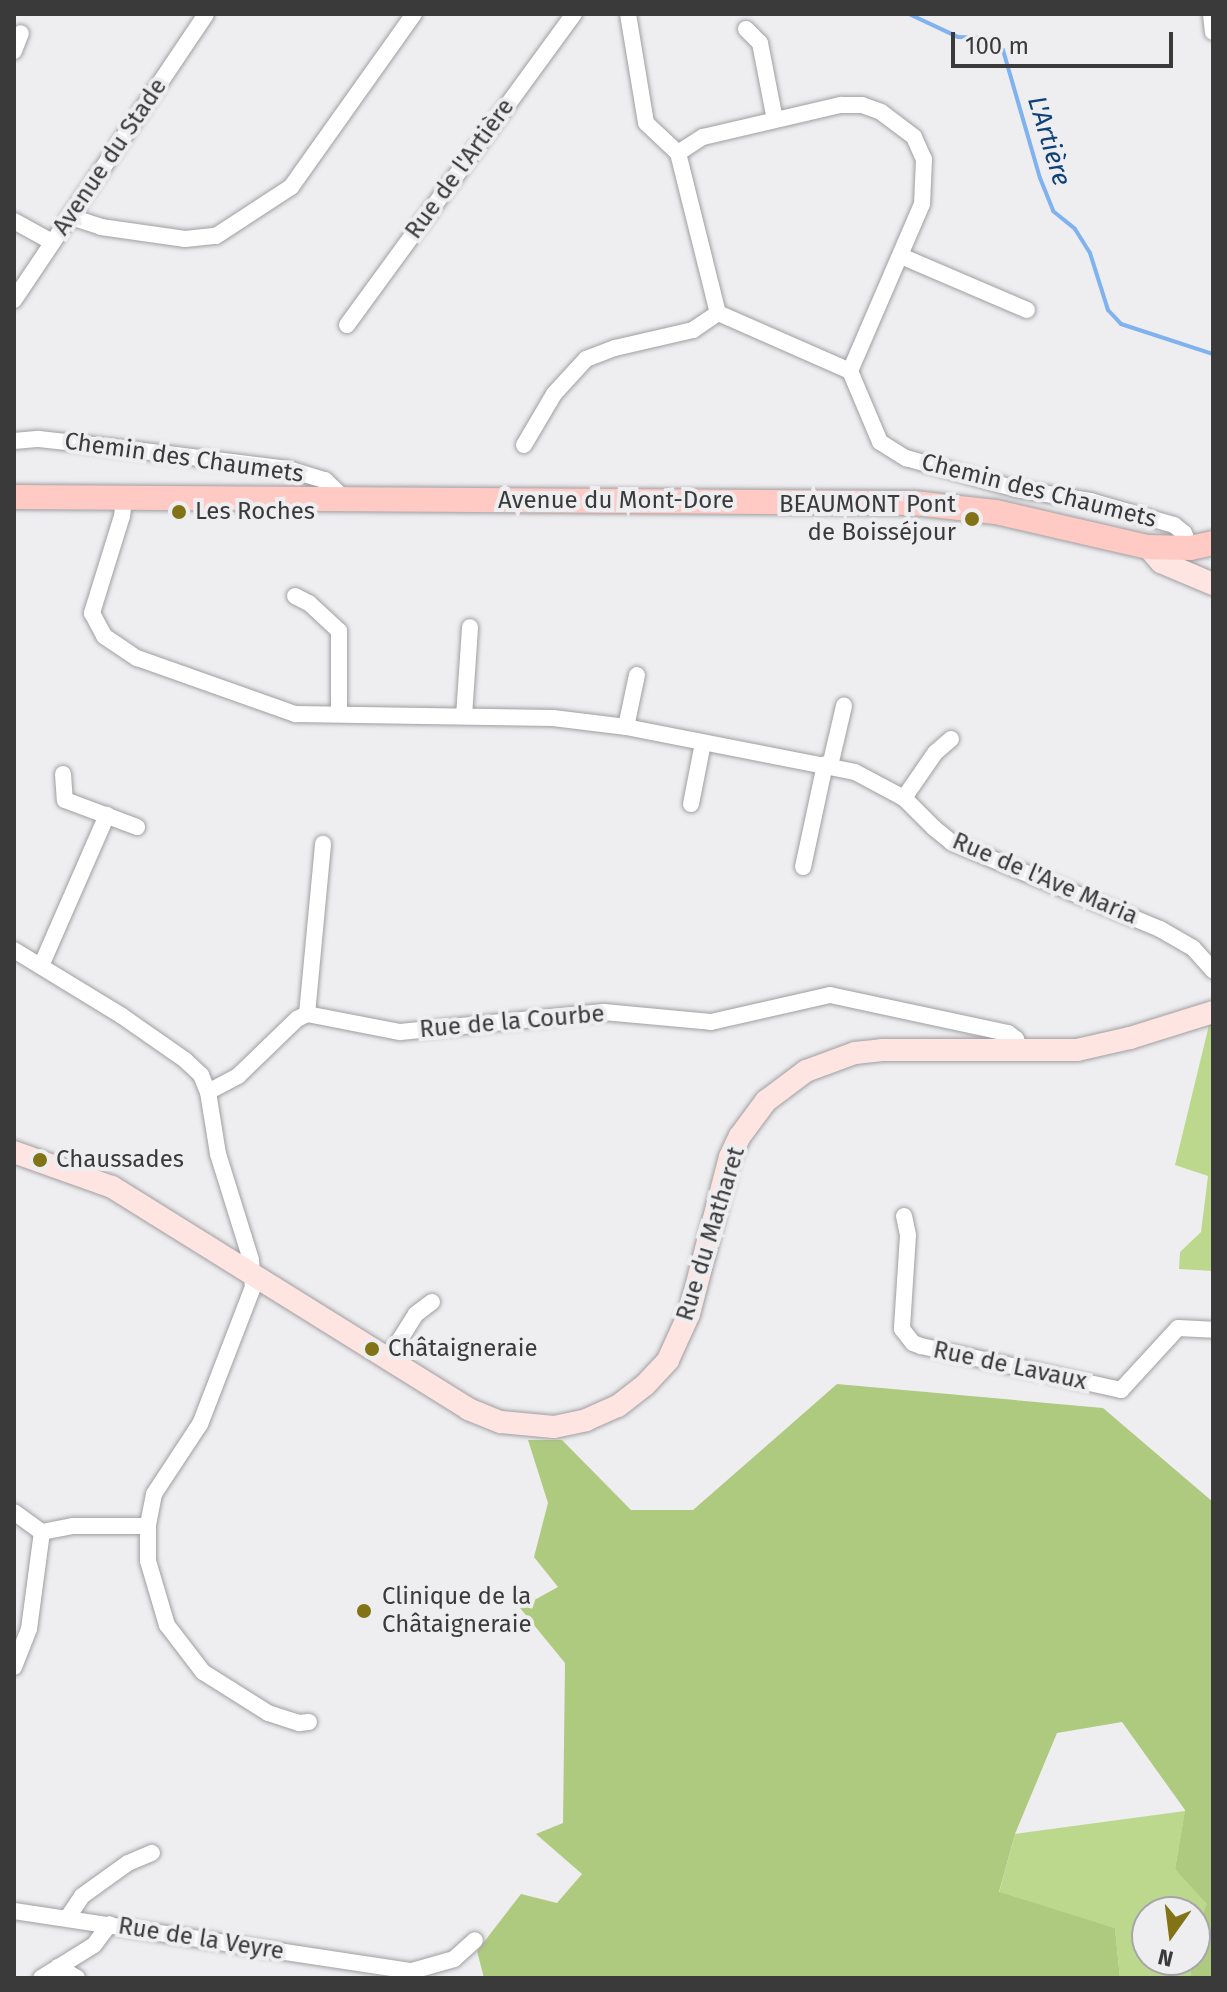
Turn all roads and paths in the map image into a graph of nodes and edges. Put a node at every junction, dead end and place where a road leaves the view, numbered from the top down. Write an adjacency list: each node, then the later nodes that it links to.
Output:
1 (206, 14): 12 (street, Avenue du Stade)
2 (414, 14): 12 (street)
3 (574, 14): 19 (street, Rue de l'Artière)
4 (628, 14): 11 (street)
5 (1211, 14): 7 (street)
6 (746, 29): 10 (street)
7 (1213, 32)
8 (21, 33): 9 (street)
9 (14, 51)
10 (775, 120): 11 (street); 15 (street)
11 (678, 153): 18 (street)
12 (71, 217): 14 (street, Avenue du Stade)
13 (14, 221): 14 (street)
14 (52, 242): 16 (street, Avenue du Stade)
15 (901, 256): 17 (street); 20 (street)
16 (14, 300)
17 (1027, 310)
18 (718, 313): 20 (street); 22 (street)
19 (347, 325)
20 (850, 371): 27 (street, Chemin des Chaumets)
21 (14, 441): 25 (street, Chemin des Chaumets)
22 (524, 445)
23 (14, 497): 24 (main road, Avenue du Mont-Dore)
24 (124, 498): 25 (main road, Avenue du Mont-Dore); 33 (street, Rue de l'Ave Maria)
25 (345, 499): 26 (main road, Avenue du Mont-Dore)
26 (1148, 547): 27 (main road, Avenue du Mont-Dore); 28 (street)
27 (1206, 548): 28 (street)
28 (1206, 581)
29 (295, 596): 33 (street)
30 (470, 627): 34 (street)
31 (637, 675): 35 (street)
32 (844, 706): 38 (street)
33 (339, 714): 34 (street, Rue de l'Ave Maria)
34 (464, 716): 35 (street, Rue de l'Ave Maria)
35 (626, 727): 37 (street, Rue de l'Ave Maria)
36 (951, 739): 40 (street)
37 (703, 743): 38 (street, Rue de l'Ave Maria); 41 (street)
38 (828, 765): 40 (street, Rue de l'Ave Maria); 45 (street)
39 (63, 774): 42 (street)
40 (904, 798): 48 (street, Rue de l'Ave Maria)
41 (691, 804)
42 (107, 815): 43 (street); 47 (street)
43 (137, 827)
44 (323, 844): 50 (street)
45 (803, 867)
46 (14, 950): 47 (street)
47 (41, 966): 52 (street)
48 (1213, 970)
49 (1213, 1012): 51 (street, Rue du Matharet)
50 (307, 1014): 51 (street, Rue de la Courbe); 52 (street)
51 (1020, 1051): 58 (street, Rue du Matharet)
52 (208, 1092): 55 (street)
53 (14, 1152): 55 (street, Rue du Matharet)
54 (904, 1216): 57 (street, Rue de Lavaux)
55 (253, 1276): 58 (street, Rue du Matharet); 60 (street)
56 (432, 1302): 58 (street)
57 (1213, 1330)
58 (387, 1360)
59 (14, 1512): 61 (street)
60 (148, 1526): 61 (street); 63 (street)
61 (42, 1532): 62 (street)
62 (14, 1667)
63 (309, 1722)
64 (152, 1853): 66 (street)
65 (14, 1911): 66 (street, Rue de la Veyre)
66 (68, 1917): 67 (street, Rue de la Veyre)
67 (110, 1924): 69 (street); 70 (street, Rue de la Veyre)
68 (475, 1940): 70 (street, Rue de la Veyre)
69 (58, 1967): 71 (street); 72 (street)
70 (414, 1974)
71 (41, 1978)
72 (77, 1978)

